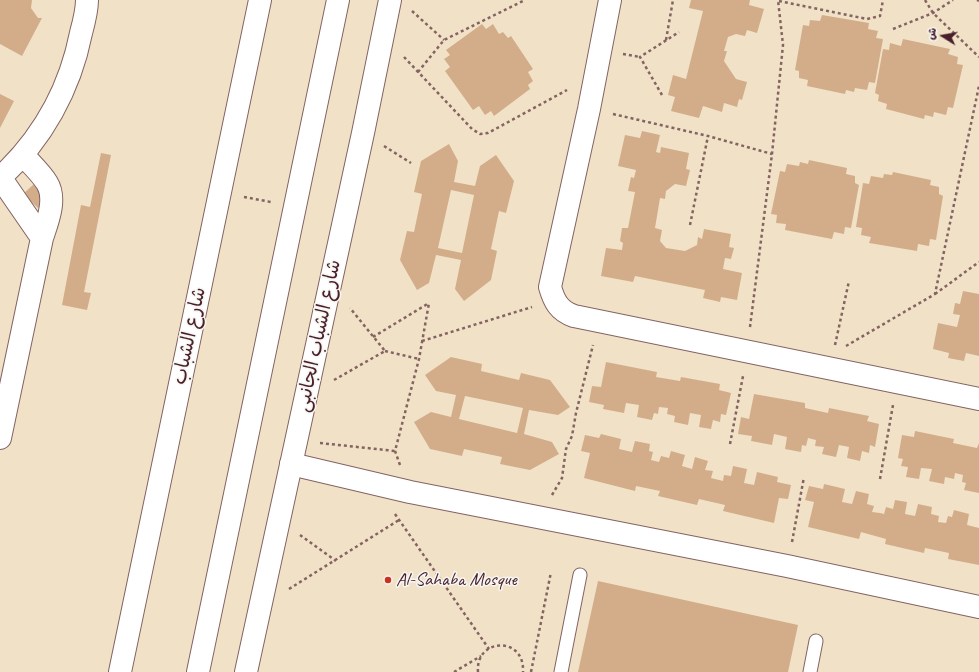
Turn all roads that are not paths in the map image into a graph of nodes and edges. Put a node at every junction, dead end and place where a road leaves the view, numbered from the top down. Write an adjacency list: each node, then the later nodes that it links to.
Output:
1 (87, 0): 6 (street)
2 (260, 0): 15 (street, شارع الشباب)
3 (338, 0): 16 (street)
4 (390, 0): 11 (street, شارع الشباب الجانبى)
5 (610, 0): 9 (street)
6 (23, 154): 7 (street); 8 (street)
7 (0, 178): 8 (street)
8 (42, 238): 10 (street)
9 (979, 400)
10 (0, 438)
11 (291, 464): 13 (street); 17 (street, شارع الشباب الجانبى)
12 (580, 575): 18 (lane)
13 (979, 607)
14 (816, 641): 19 (lane)
15 (120, 672)
16 (198, 672)
17 (246, 672)
18 (561, 672)
19 (810, 672)

